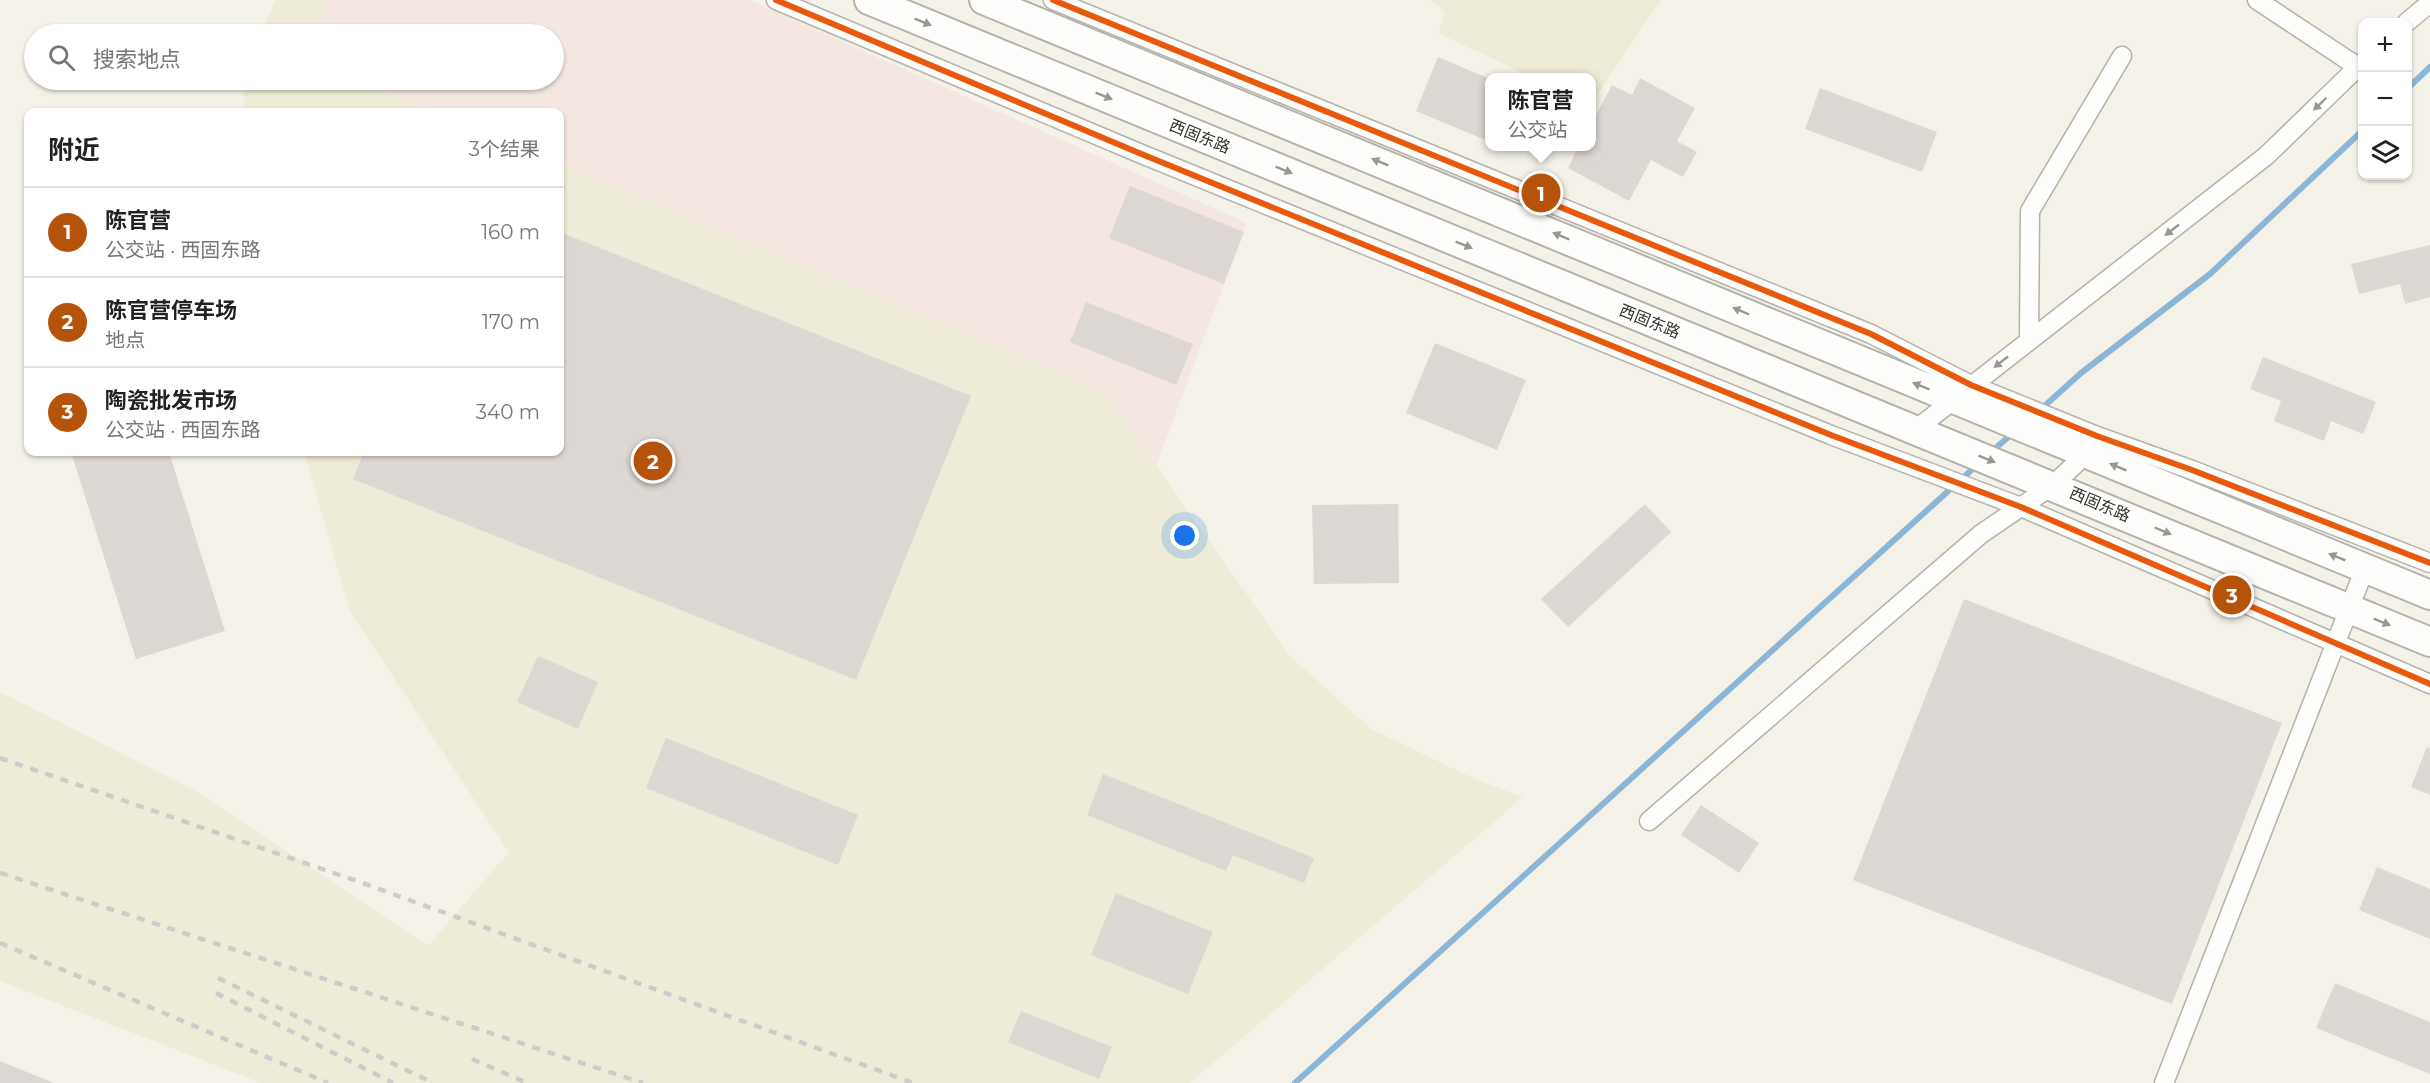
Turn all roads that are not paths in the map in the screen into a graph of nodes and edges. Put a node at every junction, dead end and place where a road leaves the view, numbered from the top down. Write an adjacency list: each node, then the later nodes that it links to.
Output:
1 (776, 0): 16 (street)
2 (869, 0): 13 (main road, 西固东路, one-way to 13)
3 (984, 0): 12 (main road, one-way to 3)
4 (1053, 0): 12 (street)
5 (2257, 0): 9 (street)
6 (2430, 3): 7 (street)
7 (2412, 18)
8 (2122, 56): 11 (street)
9 (2358, 64)
10 (2358, 67): 11 (street, one-way to 11)
11 (2029, 340): 12 (street, one-way to 12)
12 (1972, 397): 13 (street); 14 (main road)
13 (1914, 429): 15 (main road, 西固东路, one-way to 15)
14 (2077, 442): 15 (street); 17 (street); 18 (main road, one-way to 14)
15 (2042, 481): 16 (street); 20 (main road, 西固东路, one-way to 20)
16 (2013, 504): 22 (street); 24 (street)
17 (2430, 562)
18 (2365, 568): 19 (main road); 20 (street)
19 (2430, 595)
20 (2349, 609): 21 (main road, 西固东路, one-way to 21); 22 (street)
21 (2430, 642)
22 (2335, 644): 23 (street); 25 (street)
23 (2430, 684)
24 (1649, 821)
25 (2164, 1083)

